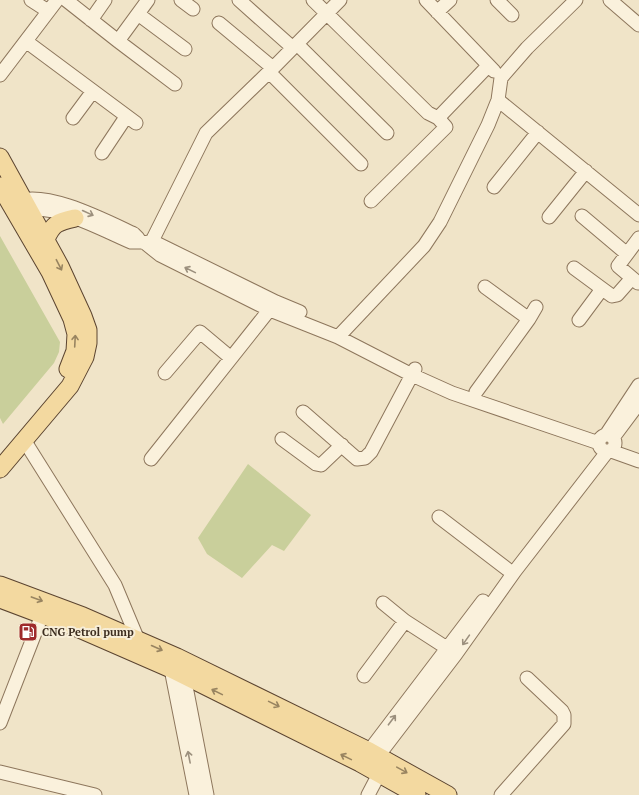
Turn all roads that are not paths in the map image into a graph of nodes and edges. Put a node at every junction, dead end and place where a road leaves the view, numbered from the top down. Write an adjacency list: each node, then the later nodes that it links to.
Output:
1 (31, 0): 16 (street)
2 (57, 0): 16 (street)
3 (66, 0): 21 (street)
4 (105, 0): 21 (street)
5 (148, 0): 19 (street)
6 (181, 0): 15 (street)
7 (239, 0): 26 (street)
8 (313, 0): 17 (street)
9 (340, 0): 17 (street)
10 (426, 0): 18 (street)
11 (450, 0): 18 (street)
12 (497, 0): 20 (street)
13 (576, 0): 31 (street)
14 (610, 0): 23 (street)
15 (193, 10)
16 (48, 11): 25 (street)
17 (327, 12): 26 (street); 36 (street)
18 (438, 12): 28 (street)
19 (138, 14): 24 (street); 27 (street)
20 (512, 15)
21 (91, 20): 24 (street)
22 (219, 23): 29 (street)
23 (639, 25)
24 (118, 41): 32 (street)
25 (27, 42): 30 (street); 33 (street)
26 (295, 46): 29 (street); 38 (street)
27 (185, 50)
28 (488, 66): 31 (street); 36 (street)
29 (271, 70): 41 (street); 53 (street)
30 (0, 75)
31 (501, 78): 34 (street)
32 (174, 84)
33 (93, 92): 35 (street); 39 (street)
34 (498, 100): 37 (street); 63 (street)
35 (73, 118)
36 (438, 118): 45 (street)
37 (538, 132): 42 (street); 44 (street)
38 (387, 133)
39 (102, 153)
40 (0, 157): 46 (main road)
41 (361, 164)
42 (586, 172): 47 (street); 49 (street)
43 (0, 186): 46 (main road)
44 (494, 187)
45 (371, 201)
46 (20, 207): 50 (street); 52 (main road); 53 (street, one-way to 53); 76 (main road, one-way to 46)
47 (639, 215)
48 (582, 216): 54 (street)
49 (549, 217)
50 (75, 218): 52 (main road); 53 (street)
51 (639, 238): 54 (street)
52 (46, 239): 72 (main road, one-way to 72)
53 (146, 242): 59 (street)
54 (627, 254): 56 (street)
55 (574, 268): 58 (street)
56 (636, 281): 58 (street)
57 (485, 287): 61 (street)
58 (602, 289): 62 (street)
59 (273, 306): 63 (street); 64 (street)
60 (536, 307): 61 (street)
61 (529, 319): 68 (street)
62 (579, 320)
63 (340, 333): 65 (street)
64 (231, 358): 66 (street); 77 (street)
65 (414, 372): 68 (street); 73 (street); 74 (street)
66 (165, 373)
67 (639, 385): 73 (street)
68 (476, 392): 73 (street)
69 (639, 403): 73 (street)
70 (303, 412): 74 (street)
71 (282, 439): 74 (street)
72 (24, 440): 79 (main road); 87 (street)
73 (607, 443): 75 (street); 78 (street); 81 (street); 88 (street, one-way to 88)
74 (342, 445)
75 (639, 451)
76 (0, 453)
77 (151, 459)
78 (639, 461)
79 (0, 469)
80 (439, 517): 81 (street)
81 (507, 569): 88 (street)
82 (0, 585): 87 (main road, one-way to 87)
83 (0, 599): 85 (main road)
84 (383, 603): 86 (street)
85 (42, 615): 89 (main road); 92 (street)
86 (405, 621): 88 (street); 90 (street)
87 (138, 640): 89 (main road, one-way to 89)
88 (452, 651): 93 (street)
89 (180, 666): 93 (main road, one-way to 93); 95 (main road, one-way to 89); 97 (street, one-way to 89); 98 (street)
90 (364, 676)
91 (527, 678): 102 (street)
92 (0, 723)
93 (373, 753): 101 (main road, one-way to 101)
94 (0, 772): 96 (street)
95 (379, 774): 99 (street); 100 (main road)
96 (95, 795)
97 (196, 795)
98 (207, 795)
99 (368, 795)
100 (417, 795)
101 (448, 795)
102 (501, 795)

